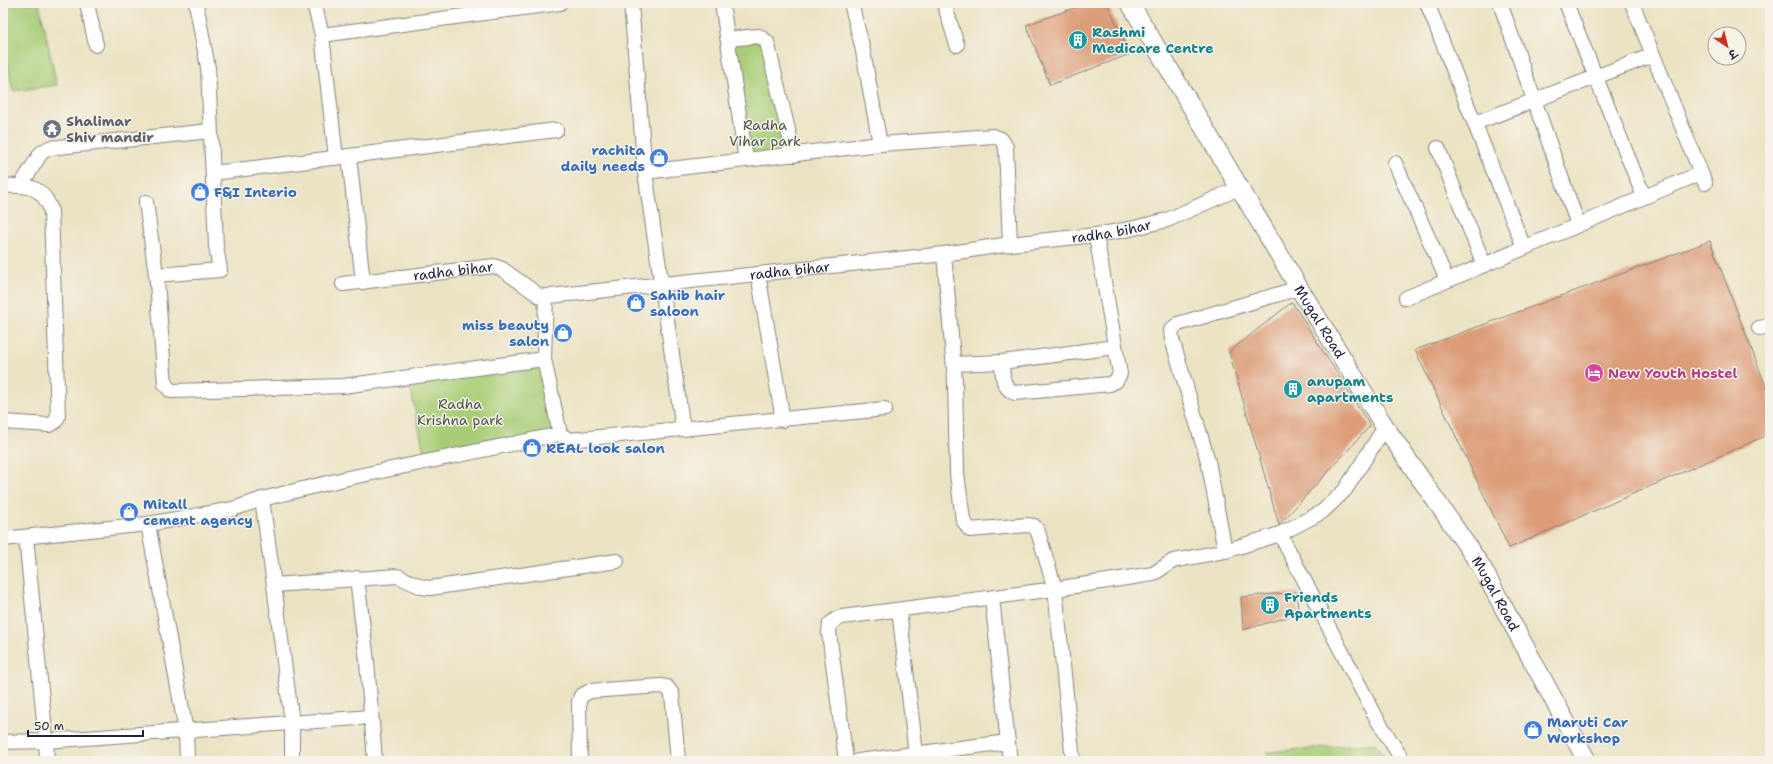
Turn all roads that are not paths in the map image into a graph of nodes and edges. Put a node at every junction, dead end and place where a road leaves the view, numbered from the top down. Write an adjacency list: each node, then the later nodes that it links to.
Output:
1 (87, 3): 17 (street)
2 (196, 3): 23 (street)
3 (314, 3): 14 (street)
4 (560, 3): 14 (street)
5 (631, 3): 30 (street)
6 (722, 3): 15 (street)
7 (851, 3): 24 (street)
8 (944, 3): 16 (street)
9 (1130, 3): 34 (street, Mugal Road)
10 (1427, 3): 21 (street)
11 (1500, 3): 20 (street)
12 (1566, 3): 19 (street)
13 (1632, 3): 18 (street)
14 (322, 35): 27 (street)
15 (728, 38): 26 (street); 28 (street)
16 (956, 44)
17 (96, 45)
18 (1653, 55): 19 (street); 35 (street)
19 (1596, 77): 20 (street); 35 (street)
20 (1535, 100): 21 (street); 37 (street)
21 (1475, 123): 40 (street)
22 (556, 130): 27 (street)
23 (210, 131): 31 (street); 32 (street)
24 (880, 144): 26 (street); 39 (street)
25 (1438, 148): 42 (street)
26 (794, 154): 28 (street)
27 (342, 157): 31 (street); 46 (street)
28 (746, 160): 30 (street)
29 (1395, 163): 45 (street)
30 (645, 172): 48 (street)
31 (213, 173): 44 (street)
32 (21, 185): 33 (street); 58 (street)
33 (3, 186)
34 (1239, 188): 38 (street, radha bihar); 49 (street, Mugal Road)
35 (1644, 197): 37 (street)
36 (146, 202): 44 (street)
37 (1578, 225): 40 (street)
38 (1096, 235): 39 (street, radha bihar); 52 (street)
39 (1010, 244): 41 (street, radha bihar)
40 (1524, 248): 42 (street)
41 (944, 254): 43 (street, radha bihar); 55 (street)
42 (1484, 264): 45 (street)
43 (758, 274): 48 (street, radha bihar); 57 (street)
44 (156, 275): 53 (street)
45 (1447, 280): 51 (street)
46 (363, 282): 47 (street, radha bihar); 50 (street, radha bihar)
47 (343, 284)
48 (662, 284): 50 (street, radha bihar); 60 (street)
49 (1299, 288): 59 (street, Mugal Road); 67 (street)
50 (546, 296): 53 (street)
51 (1406, 298)
52 (1115, 347): 54 (street); 54 (street)
53 (544, 360): 61 (street)
54 (1002, 362): 55 (street)
55 (954, 364): 71 (street)
56 (885, 410): 57 (street)
57 (783, 420): 60 (street)
58 (3, 422)
59 (1385, 426): 64 (street); 92 (street, Mugal Road)
60 (683, 429): 61 (street)
61 (560, 434): 62 (street)
62 (262, 499): 63 (street); 70 (street)
63 (148, 524): 65 (street); 76 (street)
64 (1280, 534): 67 (street); 91 (street)
65 (26, 538): 66 (street); 77 (street)
66 (3, 539)
67 (1225, 551): 71 (street)
68 (617, 561): 69 (street)
69 (357, 578): 70 (street); 74 (street)
70 (274, 585): 75 (street)
71 (1055, 589): 72 (street); 90 (street)
72 (992, 598): 73 (street); 79 (street)
73 (899, 610): 80 (street); 87 (street)
74 (370, 717): 75 (street); 84 (street)
75 (292, 723): 76 (street); 83 (street)
76 (186, 730): 77 (street); 82 (street)
77 (46, 741): 78 (street); 81 (street)
78 (3, 742)
79 (1008, 742): 80 (street); 89 (street)
80 (916, 754): 88 (street)
81 (47, 761)
82 (187, 761)
83 (292, 761)
84 (375, 761)
85 (580, 761): 86 (street)
86 (678, 761)
87 (846, 761)
88 (858, 761)
89 (1010, 761)
90 (1073, 761)
91 (1402, 761)
92 (1587, 761)

